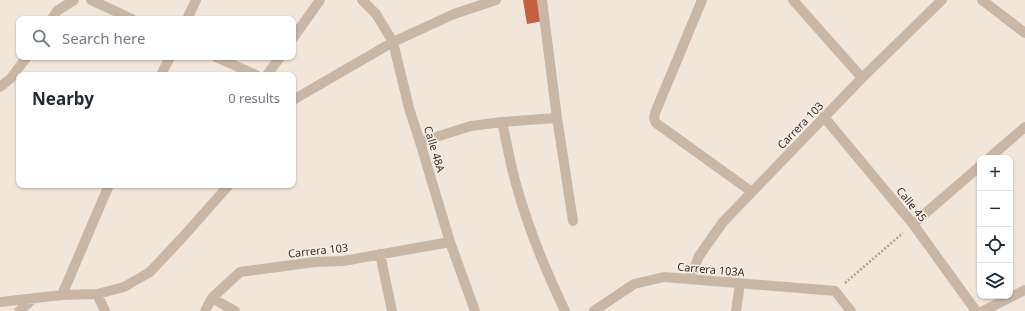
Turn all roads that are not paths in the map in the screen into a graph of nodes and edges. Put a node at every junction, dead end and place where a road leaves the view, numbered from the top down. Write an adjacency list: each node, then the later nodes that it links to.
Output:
1 (74, 0): 12 (street)
2 (91, 0): 13 (street)
3 (196, 0): 14 (street)
4 (320, 0): 16 (street)
5 (362, 0): 17 (street, Calle 48A)
6 (542, 0): 29 (street)
7 (702, 0): 37 (street)
8 (793, 0): 25 (street)
9 (942, 0): 25 (street, Carrera 103)
10 (982, 0): 15 (street)
11 (490, 1): 17 (street)
12 (54, 16)
13 (126, 16)
14 (188, 16)
15 (1025, 33)
16 (296, 34)
17 (393, 42): 27 (street); 32 (street, Calle 48A)
18 (25, 60): 26 (street)
19 (168, 60): 22 (street)
20 (223, 60): 23 (street)
21 (278, 60): 24 (street)
22 (162, 72)
23 (249, 72)
24 (269, 72)
25 (862, 78): 28 (street, Carrera 103)
26 (0, 87)
27 (296, 98)
28 (824, 117): 37 (street, Carrera 103); 39 (street, Calle 45)
29 (557, 118): 30 (street); 38 (street)
30 (502, 122): 32 (street); 56 (street)
31 (1025, 127): 33 (street)
32 (420, 142): 40 (street, Calle 48A)
33 (992, 155)
34 (977, 169): 39 (street)
35 (108, 188): 46 (street)
36 (226, 188): 45 (street)
37 (752, 192): 42 (street, Carrera 103)
38 (573, 221)
39 (913, 224): 60 (street, Calle 45)
40 (450, 242): 41 (street, Carrera 103); 55 (street, Calle 48A)
41 (380, 254): 48 (street, Carrera 103); 54 (street)
42 (690, 279): 43 (street, Carrera 103A); 57 (street, Carrera 103A)
43 (740, 284): 58 (street); 59 (street, Carrera 103A)
44 (1025, 290): 61 (street)
45 (96, 294): 46 (street); 51 (street)
46 (62, 295): 47 (street)
47 (34, 298): 49 (street); 50 (street)
48 (212, 298): 52 (street, Carrera 103); 53 (street)
49 (0, 302)
50 (19, 311)
51 (105, 311)
52 (205, 311)
53 (235, 311)
54 (392, 311)
55 (475, 311)
56 (565, 311)
57 (594, 311)
58 (736, 311)
59 (851, 311)
60 (976, 311)
61 (983, 311)

